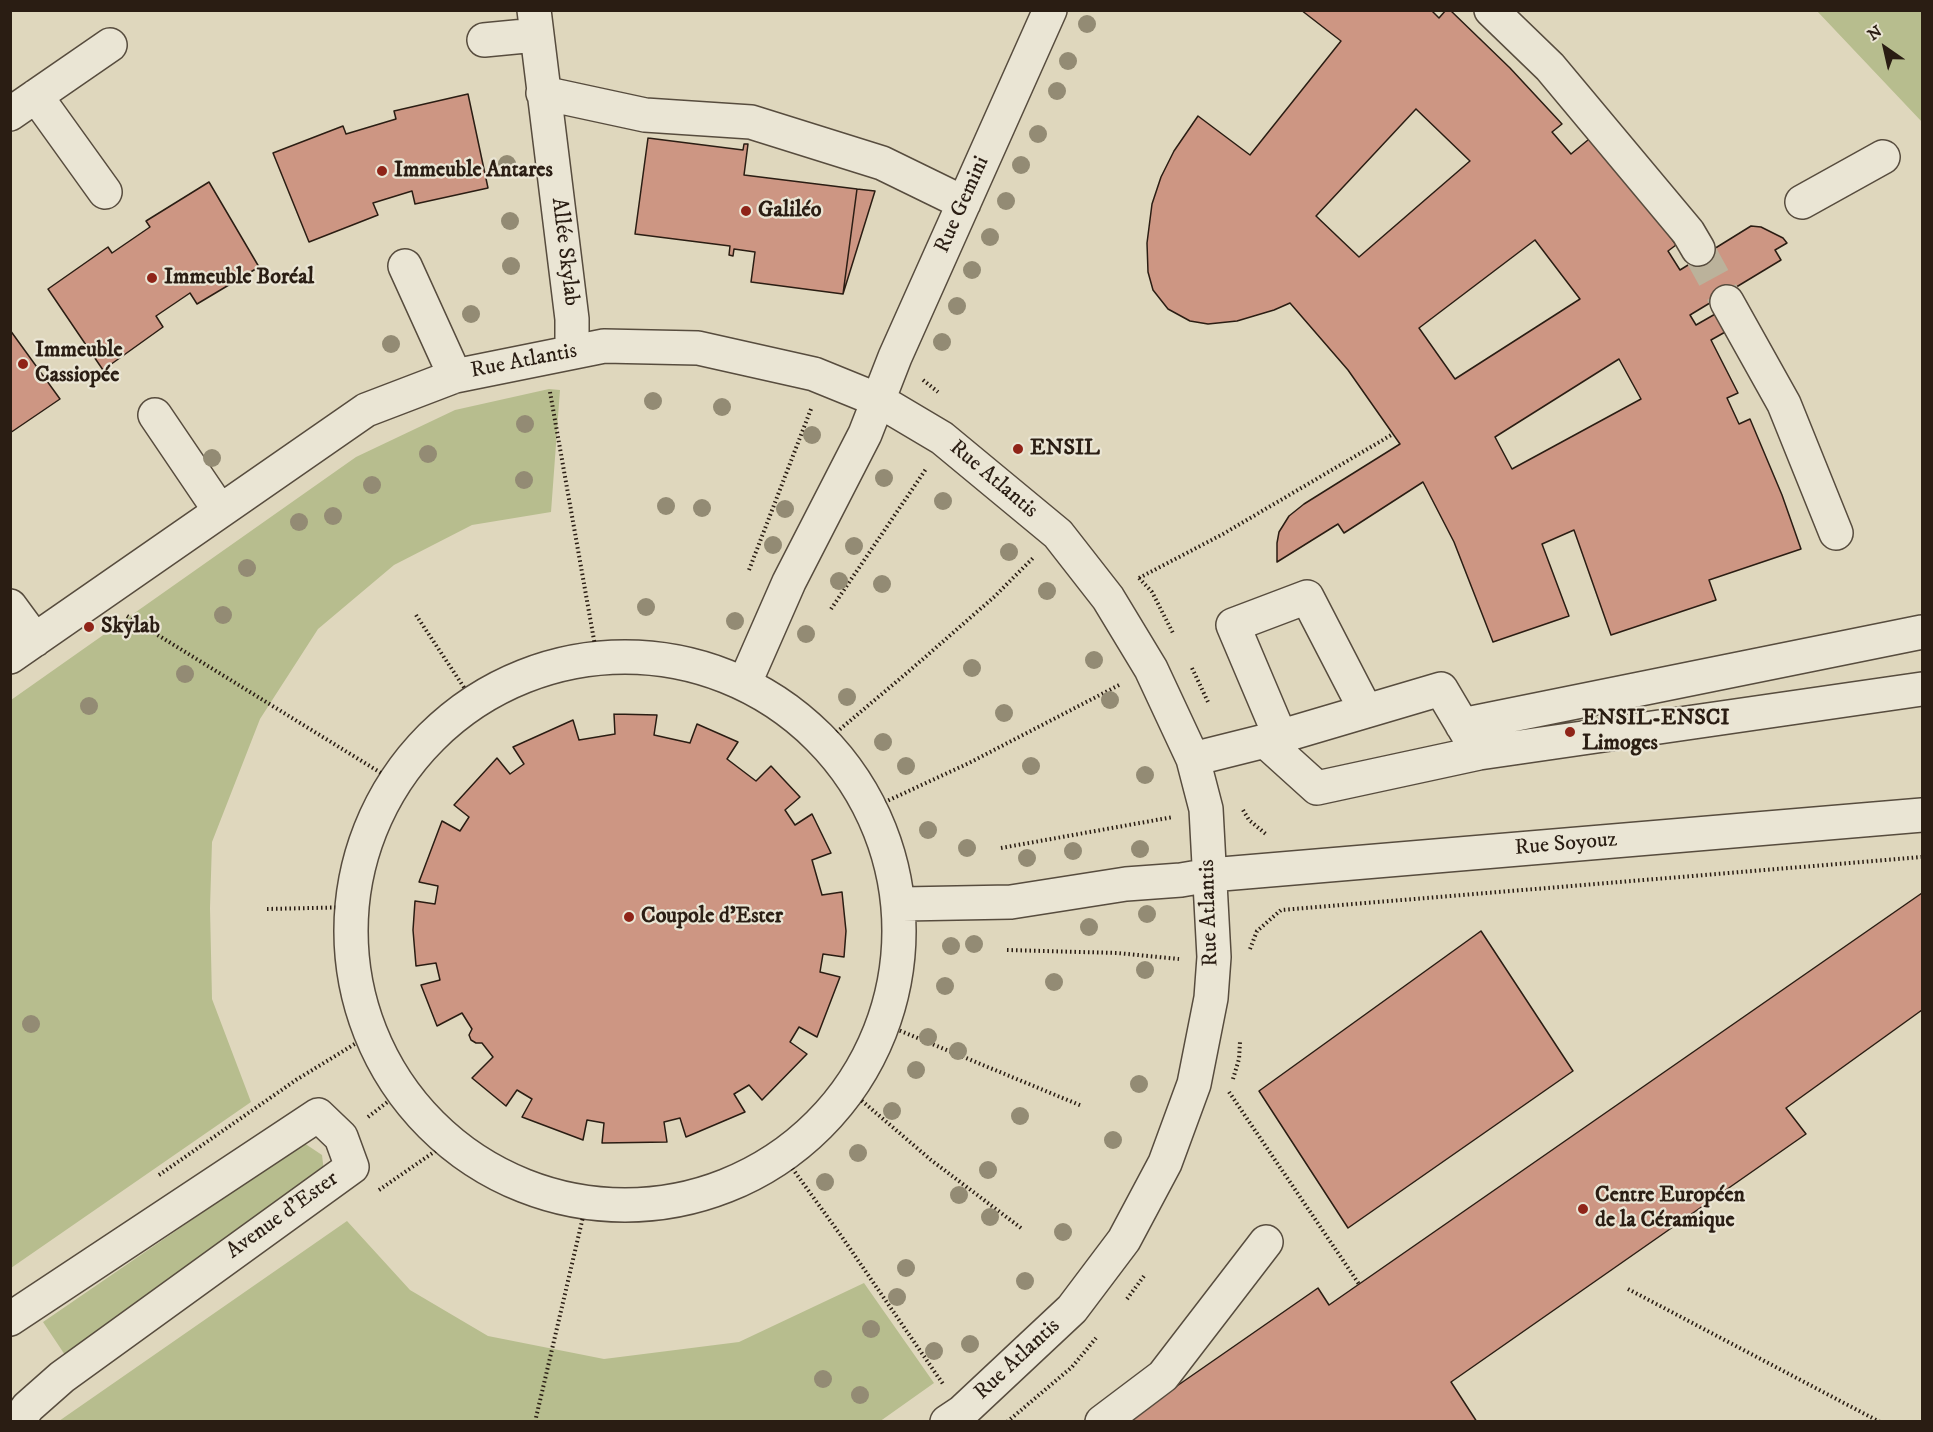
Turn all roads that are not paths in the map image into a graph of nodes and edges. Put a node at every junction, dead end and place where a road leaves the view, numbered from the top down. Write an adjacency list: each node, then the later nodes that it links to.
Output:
1 (1050, 10): 11 (street, Rue Gemini)
2 (1491, 10): 12 (street)
3 (535, 23): 4 (street); 6 (street, Allée Skylab)
4 (484, 40)
5 (110, 45): 7 (street)
6 (543, 93): 11 (street); 15 (street, Allée Skylab)
7 (23, 105): 9 (street)
8 (1883, 157): 10 (street)
9 (105, 192)
10 (1802, 202)
11 (964, 203): 17 (street, Rue Gemini)
12 (1698, 249)
13 (405, 266): 16 (street)
14 (1727, 302): 20 (street)
15 (572, 352): 16 (street, Rue Atlantis); 17 (street, Rue Atlantis)
16 (455, 376): 19 (street, Rue Atlantis)
17 (878, 400): 24 (street, Rue Gemini); 30 (street, Rue Atlantis)
18 (155, 415): 19 (street)
19 (220, 511): 23 (street, Rue Atlantis)
20 (1836, 533)
21 (10, 606): 23 (street)
22 (1923, 632): 27 (street)
23 (23, 648)
24 (746, 681): 33 (street); 33 (street)
25 (1923, 689): 29 (street)
26 (1366, 711): 27 (street); 28 (street); 28 (street)
27 (1462, 724): 29 (street)
28 (1272, 738): 29 (street); 30 (street)
29 (1479, 753)
30 (1193, 759): 32 (street, Rue Atlantis)
31 (1923, 815): 32 (street, Rue Soyouz)
32 (1210, 875): 33 (street, Rue Soyouz); 36 (street, Rue Atlantis)
33 (903, 904)
34 (1266, 1242): 38 (street)
35 (10, 1319): 37 (street, Avenue d'Ester)
36 (955, 1417)
37 (17, 1422)
38 (1102, 1422)

